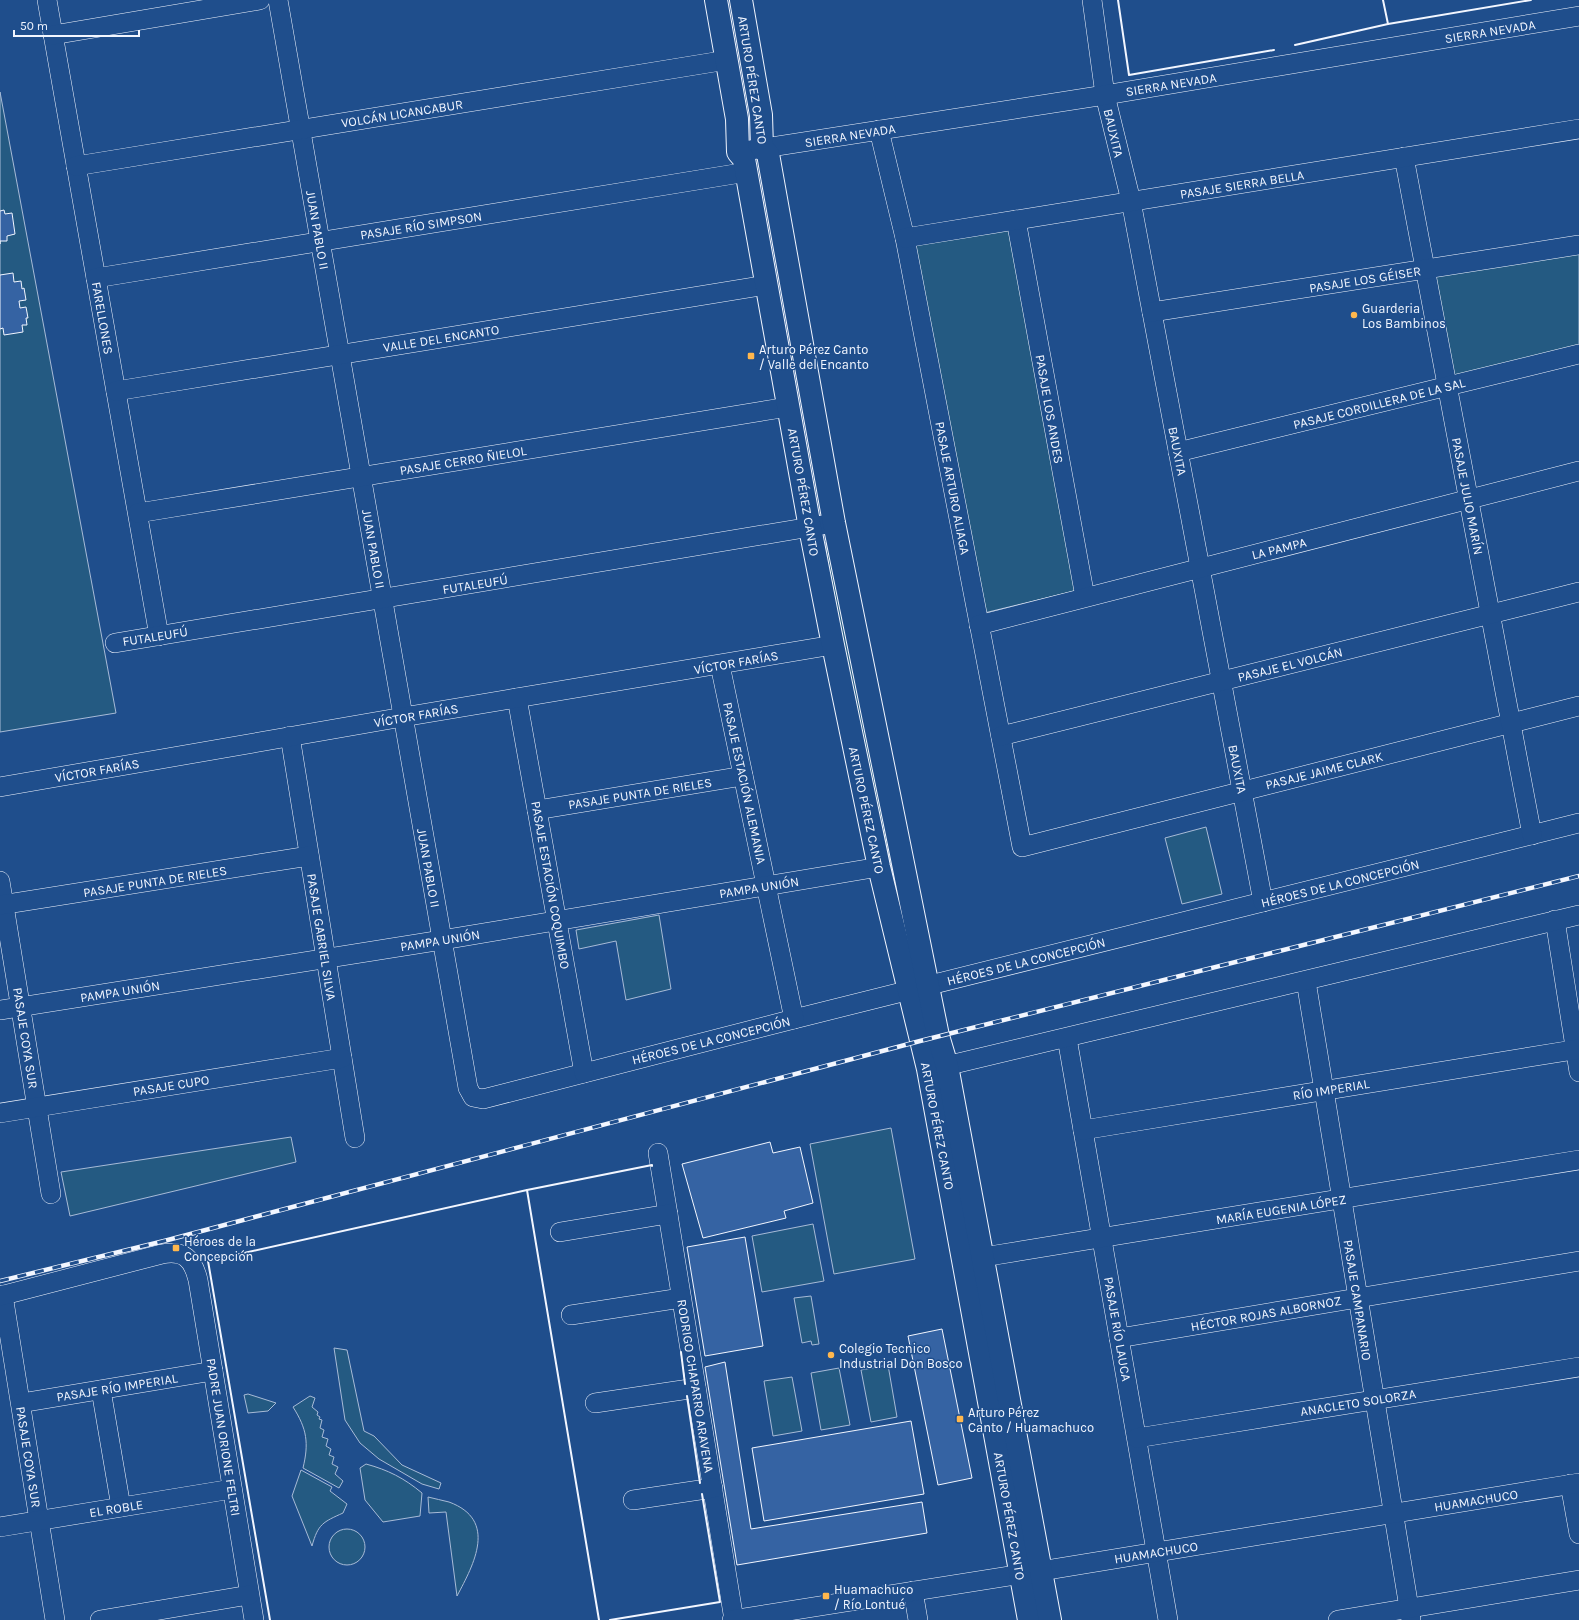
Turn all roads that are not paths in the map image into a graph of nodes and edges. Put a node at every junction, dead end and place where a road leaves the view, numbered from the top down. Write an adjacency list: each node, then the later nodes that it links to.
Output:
1 (47, 0): 8 (street, FARELLONES)
2 (260, 0): 8 (street)
3 (278, 0): 12 (street, JUAN PABLO II)
4 (716, 0): 9 (main road, ARTURO PÉREZ CANTO)
5 (740, 0): 14 (main road, ARTURO PÉREZ CANTO)
6 (1092, 0): 10 (street, BAUXITA)
7 (1579, 16): 10 (street, SIERRA NEVADA)
8 (53, 35): 17 (street, FARELLONES)
9 (727, 60): 12 (street, VOLCÁN LICANCABUR); 15 (main road, ARTURO PÉREZ CANTO)
10 (1105, 95): 13 (street, SIERRA NEVADA); 19 (street, BAUXITA)
11 (1579, 129): 16 (street, PASAJE SIERRA BELLA)
12 (300, 130): 17 (street, VOLCÁN LICANCABUR); 22 (street, JUAN PABLO II)
13 (879, 130): 14 (street, SIERRA NEVADA); 21 (street, PASAJE ARTURO ALIAGA)
14 (762, 148): 15 (street, SIERRA NEVADA); 38 (main road, ARTURO PÉREZ CANTO)
15 (738, 152): 18 (main road, ARTURO PÉREZ CANTO)
16 (1404, 157): 19 (street, PASAJE SIERRA BELLA); 24 (street, PASAJE JULIO MARÍN)
17 (76, 166): 25 (street, FARELLONES)
18 (747, 172): 22 (street, PASAJE RÍO SIMPSON); 26 (main road, ARTURO PÉREZ CANTO)
19 (1131, 202): 20 (street, PASAJE SIERRA BELLA); 27 (street, BAUXITA)
20 (1016, 220): 21 (street, PASAJE SIERRA BELLA); 42 (street, PASAJE LOS ANDES)
21 (905, 238): 45 (street, PASAJE ARTURO ALIAGA)
22 (320, 242): 25 (street, PASAJE RÍO SIMPSON); 28 (street, JUAN PABLO II)
23 (1579, 245): 24 (street, PASAJE LOS GÉISER)
24 (1425, 269): 27 (street, PASAJE LOS GÉISER); 30 (street, PASAJE JULIO MARÍN)
25 (96, 278): 31 (street, FARELLONES)
26 (767, 285): 28 (street, VALLE DEL ENCANTO); 32 (main road, ARTURO PÉREZ CANTO)
27 (1152, 312): 33 (street, BAUXITA)
28 (340, 354): 31 (street, VALLE DEL ENCANTO); 35 (street, JUAN PABLO II)
29 (1579, 354): 30 (street, PASAJE CORDILLERA DE LA SAL)
30 (1447, 386): 33 (street, PASAJE CORDILLERA DE LA SAL); 36 (street, PASAJE JULIO MARÍN)
31 (116, 391): 37 (street, FARELLONES)
32 (788, 407): 35 (street, PASAJE CERRO ÑIELOL); 39 (main road, ARTURO PÉREZ CANTO)
33 (1178, 452): 40 (street, BAUXITA)
34 (1579, 471): 36 (street, LA PAMPA)
35 (361, 477): 37 (street, PASAJE CERRO ÑIELOL); 43 (street, JUAN PABLO II)
36 (1469, 500): 40 (street, LA PAMPA); 44 (street, PASAJE JULIO MARÍN)
37 (138, 513): 46 (street, FARELLONES)
38 (834, 523): 39 (street, FUTALEUFÚ); 76 (main road, ARTURO PÉREZ CANTO)
39 (810, 528): 43 (street, FUTALEUFÚ); 48 (main road, ARTURO PÉREZ CANTO)
40 (1200, 568): 42 (street, LA PAMPA); 50 (street, BAUXITA)
41 (1579, 592): 44 (street, PASAJE EL VOLCÁN)
42 (1085, 597): 45 (street, LA PAMPA)
43 (382, 599): 46 (street, FUTALEUFÚ); 53 (street, JUAN PABLO II)
44 (1490, 614): 50 (street, PASAJE EL VOLCÁN); 54 (street, PASAJE JULIO MARÍN)
45 (979, 624): 56 (street, PASAJE ARTURO ALIAGA)
46 (159, 636): 47 (street, FUTALEUFÚ)
47 (115, 643)
48 (833, 645): 49 (street, VÍCTOR FARÍAS); 65 (main road, ARTURO PÉREZ CANTO)
49 (720, 665): 51 (street, VÍCTOR FARÍAS); 57 (street, PASAJE ESTACIÓN ALEMANIA)
50 (1221, 681): 56 (street, PASAJE EL VOLCÁN); 59 (street, BAUXITA)
51 (517, 698): 53 (street, VÍCTOR FARÍAS); 60 (street, PASAJE ESTACIÓN COQUIMBO)
52 (1579, 706): 54 (street, PASAJE JAIME CLARK)
53 (403, 717): 55 (street, VÍCTOR FARÍAS); 73 (street, JUAN PABLO II)
54 (1511, 723): 59 (street, PASAJE JAIME CLARK); 62 (street, PASAJE JULIO MARÍN)
55 (290, 736): 58 (street, VÍCTOR FARÍAS); 64 (street, PASAJE GABRIEL SILVA)
56 (1001, 736): 63 (street, PASAJE ARTURO ALIAGA)
57 (743, 776): 60 (street, PASAJE PUNTA DE RIELES); 67 (street, PASAJE ESTACIÓN ALEMANIA)
58 (0, 787)
59 (1242, 790): 63 (street, PASAJE JAIME CLARK); 68 (street, BAUXITA)
60 (537, 810): 71 (street, PASAJE ESTACIÓN COQUIMBO)
61 (1579, 823): 62 (street, HÉROES DE LA CONCEPCIÓN)
62 (1532, 835): 68 (street, HÉROES DE LA CONCEPCIÓN)
63 (1022, 847)
64 (309, 856): 69 (street, PASAJE PUNTA DE RIELES); 74 (street, PASAJE GABRIEL SILVA)
65 (879, 867): 67 (street, PAMPA UNIÓN); 76 (main road, ARTURO PÉREZ CANTO)
66 (0, 881): 69 (street, PASAJE COYA SUR)
67 (766, 885): 71 (street, PAMPA UNIÓN); 79 (street, PASAJE ESTACIÓN ALEMANIA)
68 (1263, 902): 76 (street, HÉROES DE LA CONCEPCIÓN)
69 (2, 905): 77 (street, PASAJE COYA SUR)
70 (1579, 915): 72 (street)
71 (557, 920): 73 (street, PAMPA UNIÓN); 85 (street, PASAJE ESTACIÓN COQUIMBO)
72 (1555, 920): 75 (street); 81 (street)
73 (442, 940): 74 (street, PAMPA UNIÓN); 87 (street, JUAN PABLO II)
74 (326, 958): 77 (street, PAMPA UNIÓN); 82 (street, PASAJE GABRIEL SILVA)
75 (1306, 980): 80 (street); 86 (street, PASAJE CAMPANARIO)
76 (918, 988): 79 (street, HÉROES DE LA CONCEPCIÓN); 83 (main road, ARTURO PÉREZ CANTO)
77 (20, 1006): 78 (street, PAMPA UNIÓN); 88 (street, PASAJE COYA SUR)
78 (0, 1010)
79 (794, 1019): 85 (street, HÉROES DE LA CONCEPCIÓN)
80 (1067, 1038): 83 (street); 90 (street, PASAJE RÍO LAUCA)
81 (1577, 1049): 84 (street); 86 (street, RÍO IMPERIAL)
82 (342, 1058): 88 (street, PASAJE CUPO); 91 (street, PASAJE GABRIEL SILVA)
83 (937, 1068): 99 (main road, ARTURO PÉREZ CANTO); 124 (main road, ARTURO PÉREZ CANTO)
84 (1579, 1072)
85 (584, 1073): 87 (street, HÉROES DE LA CONCEPCIÓN)
86 (1324, 1090): 90 (street, RÍO IMPERIAL); 95 (street, PASAJE CAMPANARIO)
87 (473, 1096)
88 (37, 1107): 89 (street, PASAJE CUPO); 94 (street, PASAJE COYA SUR)
89 (0, 1113)
90 (1083, 1130): 98 (street, PASAJE RÍO LAUCA)
91 (355, 1138)
92 (658, 1153): 96 (street, RODRIGO CHAPARRO ARAVENA)
93 (1579, 1160): 95 (street, MARÍA EUGENIA LÓPEZ)
94 (51, 1194)
95 (1342, 1199): 98 (street, MARÍA EUGENIA LÓPEZ); 103 (street, PASAJE CAMPANARIO)
96 (668, 1214): 97 (street); 102 (street, RODRIGO CHAPARRO ARAVENA)
97 (560, 1232)
98 (1102, 1239): 99 (street, MARÍA EUGENIA LÓPEZ); 105 (street, PASAJE RÍO LAUCA)
99 (983, 1257): 124 (main road, ARTURO PÉREZ CANTO)
100 (1579, 1261): 103 (street, HÉCTOR ROJAS ALBORNOZ)
101 (2, 1295): 107 (street, PADRE JUAN ORIONE FELTRI); 111 (street, PASAJE COYA SUR)
102 (681, 1298): 104 (street); 108 (street, RODRIGO CHAPARRO ARAVENA)
103 (1358, 1298): 105 (street, HÉCTOR ROJAS ALBORNOZ); 110 (street, PASAJE CAMPANARIO)
104 (571, 1315)
105 (1119, 1338): 113 (street, PASAJE RÍO LAUCA)
106 (1579, 1366): 110 (street, ANACLETO SOLORZA)
107 (213, 1371): 109 (street, PASAJE RÍO IMPERIAL); 116 (street, PADRE JUAN ORIONE FELTRI)
108 (696, 1388): 112 (street); 115 (street, RODRIGO CHAPARRO ARAVENA)
109 (101, 1390): 111 (street, PASAJE RÍO IMPERIAL); 118 (street)
110 (1375, 1400): 113 (street, ANACLETO SOLORZA); 119 (street, PASAJE CAMPANARIO)
111 (21, 1403): 120 (street, PASAJE COYA SUR)
112 (595, 1403)
113 (1136, 1438): 123 (street, PASAJE RÍO LAUCA)
114 (1575, 1484): 119 (street, HUAMACHUCO); 122 (street)
115 (713, 1488): 117 (street); 134 (street, RODRIGO CHAPARRO ARAVENA)
116 (232, 1489): 118 (street, EL ROBLE); 127 (street, PADRE JUAN ORIONE FELTRI)
117 (633, 1500)
118 (121, 1507): 120 (street, EL ROBLE)
119 (1393, 1514): 123 (street, HUAMACHUCO); 129 (street, PASAJE CAMPANARIO)
120 (39, 1520): 121 (street, EL ROBLE); 131 (street, PASAJE COYA SUR)
121 (0, 1526)
122 (1579, 1534)
123 (1156, 1552): 124 (street, HUAMACHUCO); 138 (street, PASAJE RÍO LAUCA)
124 (1031, 1572): 126 (street, HUAMACHUCO); 136 (main road, ARTURO PÉREZ CANTO); 137 (main road, ARTURO PÉREZ CANTO)
125 (1579, 1580): 129 (street)
126 (913, 1591): 128 (street, HUAMACHUCO); 135 (street)
127 (249, 1594): 130 (street); 133 (street, PADRE JUAN ORIONE FELTRI)
128 (811, 1614): 134 (street, HUAMACHUCO)
129 (1410, 1614): 139 (street)
130 (137, 1617): 132 (street)
131 (55, 1620)
132 (100, 1620)
133 (254, 1620)
134 (733, 1620)
135 (918, 1620)
136 (1029, 1620)
137 (1050, 1620)
138 (1168, 1620)
139 (1338, 1620)

